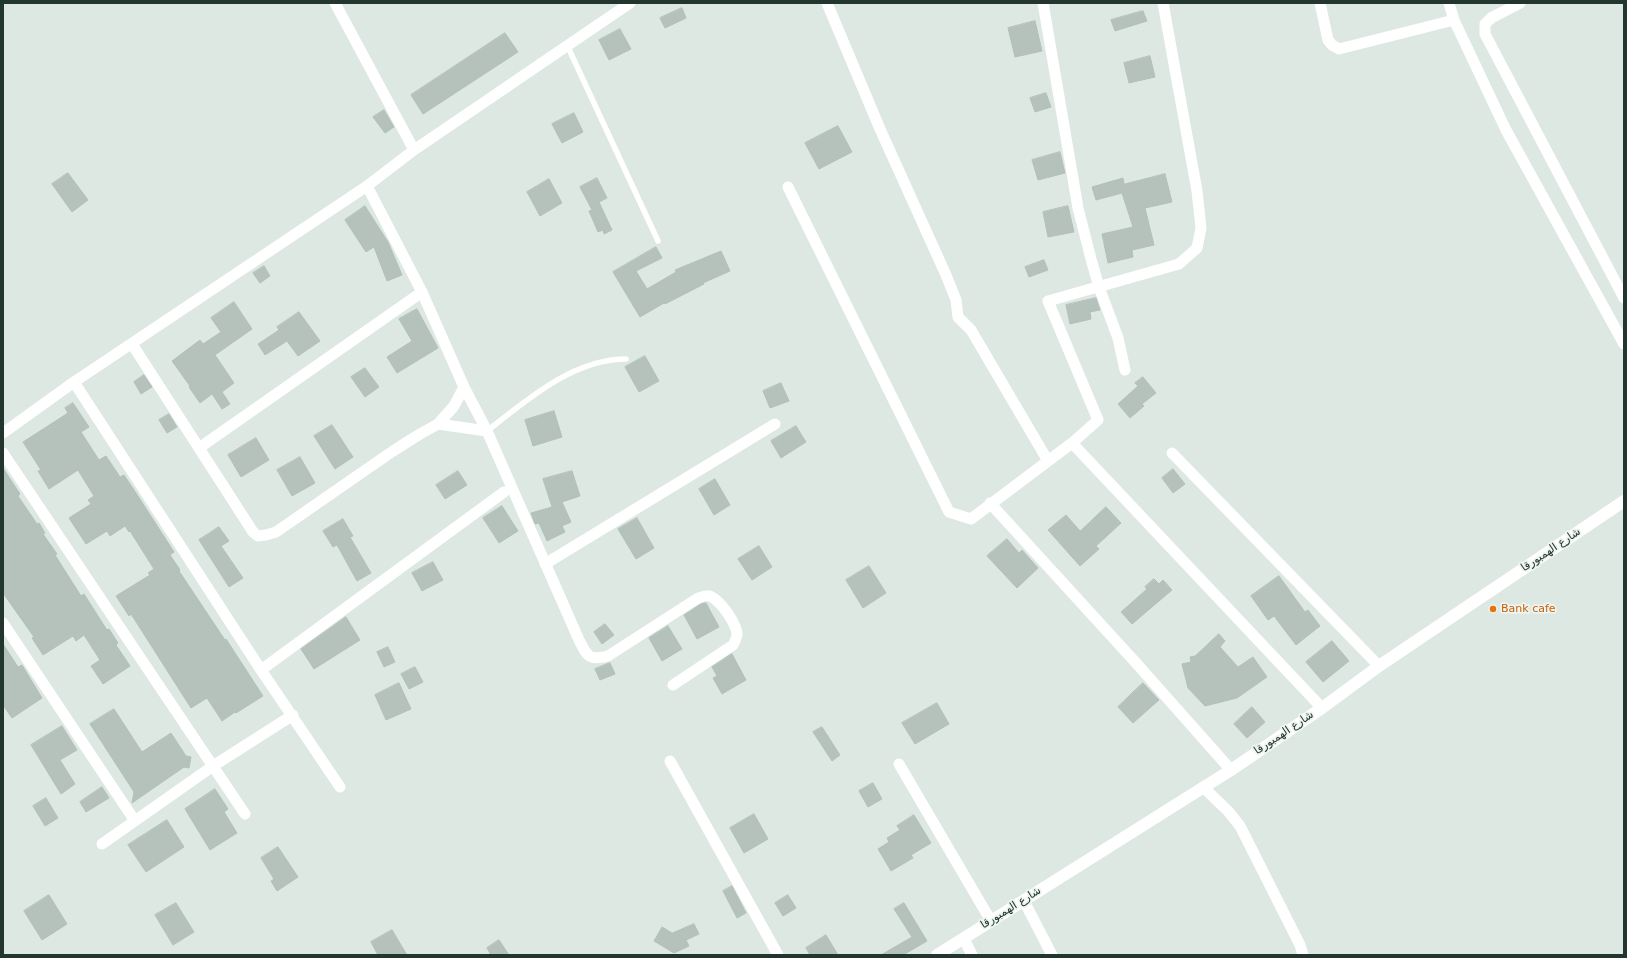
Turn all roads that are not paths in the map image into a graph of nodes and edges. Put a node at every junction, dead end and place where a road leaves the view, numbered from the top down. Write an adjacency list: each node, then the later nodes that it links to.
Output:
1 (335, 3): 11 (street)
2 (630, 3): 10 (street)
3 (827, 3): 32 (street)
4 (1043, 3): 15 (street)
5 (1163, 3): 15 (street)
6 (1320, 3): 9 (street)
7 (1449, 3): 9 (street)
8 (1520, 3): 17 (street)
9 (1454, 20): 19 (street)
10 (567, 45): 11 (street); 14 (lane)
11 (414, 150): 12 (street)
12 (367, 186): 16 (street); 18 (street)
13 (788, 187): 35 (street)
14 (658, 241)
15 (1099, 287): 21 (street); 28 (street)
16 (422, 292): 23 (street); 29 (street)
17 (1624, 298)
18 (132, 344): 22 (street); 29 (street)
19 (1624, 344)
20 (626, 359): 26 (lane)
21 (1124, 370)
22 (74, 382): 27 (street); 39 (street)
23 (464, 387): 24 (street); 26 (street)
24 (438, 424): 26 (street); 29 (street)
25 (775, 424): 36 (street)
26 (487, 431): 36 (street)
27 (3, 433)
28 (1072, 443): 32 (street); 41 (street)
29 (199, 448)
30 (3, 453): 45 (street)
31 (1172, 453): 38 (street)
32 (1048, 461): 35 (street)
33 (504, 492): 39 (street)
34 (1624, 501): 38 (street, شارع الهمبورقا)
35 (990, 503): 46 (street)
36 (545, 564): 40 (street)
37 (3, 623): 50 (street)
38 (1379, 666): 41 (street, شارع الهمبورقا)
39 (261, 670): 42 (street)
40 (673, 685)
41 (1322, 708): 46 (street, شارع الهمبورقا)
42 (293, 716): 45 (street); 47 (street)
43 (670, 761): 55 (street)
44 (899, 764): 53 (street)
45 (213, 766): 49 (street); 50 (street)
46 (1231, 770): 48 (street, شارع الهمبورقا)
47 (340, 787)
48 (1203, 787): 52 (street, شارع الهمبورقا); 59 (street)
49 (245, 814)
50 (135, 821): 51 (street)
51 (102, 844)
52 (1024, 901): 53 (street, شارع الهمبورقا); 58 (street)
53 (991, 920): 54 (street, شارع الهمبورقا)
54 (964, 939): 56 (street, شارع الهمبورقا); 57 (street)
55 (778, 955)
56 (937, 955)
57 (972, 955)
58 (1052, 955)
59 (1303, 955)

